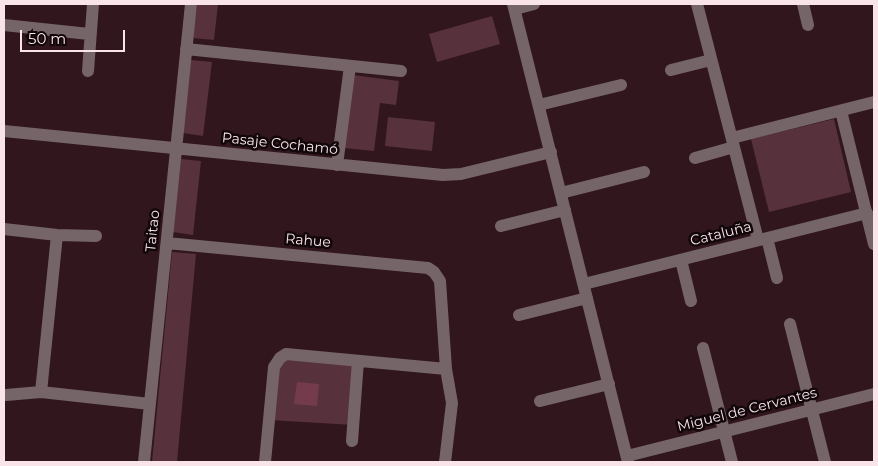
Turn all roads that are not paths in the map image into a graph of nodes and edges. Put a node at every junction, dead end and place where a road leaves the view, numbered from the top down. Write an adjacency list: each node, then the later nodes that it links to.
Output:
1 (93, 4): 9 (street)
2 (191, 4): 10 (street, Taitao)
3 (534, 4): 6 (street)
4 (697, 4): 11 (street)
5 (803, 4): 8 (street)
6 (514, 6): 18 (street)
7 (4, 25): 9 (street)
8 (808, 25)
9 (89, 34): 14 (street)
10 (186, 49): 12 (street); 22 (street, Taitao)
11 (711, 60): 13 (street); 21 (street)
12 (350, 66): 15 (street); 25 (street)
13 (671, 70)
14 (88, 71)
15 (401, 71)
16 (621, 85): 18 (street)
17 (874, 102): 19 (street)
18 (539, 106): 23 (street)
19 (841, 111): 21 (street); 28 (street)
20 (4, 131): 22 (street, Pasaje Cochamó)
21 (733, 142): 24 (street); 34 (street)
22 (176, 149): 25 (street, Pasaje Cochamó); 35 (street, Taitao)
23 (551, 152): 25 (street, Pasaje Cochamó); 27 (street)
24 (695, 158)
25 (337, 165)
26 (644, 172): 27 (street)
27 (561, 193): 29 (street)
28 (868, 204): 34 (street, Cataluña); 36 (street)
29 (565, 210): 30 (street); 39 (street)
30 (501, 226)
31 (4, 229): 32 (street)
32 (57, 235): 33 (street); 48 (street)
33 (96, 236)
34 (763, 239): 37 (street, Cataluña); 38 (street)
35 (166, 243): 46 (street, Rahue); 52 (street, Taitao)
36 (874, 244)
37 (681, 260): 39 (street, Cataluña); 41 (street)
38 (777, 278)
39 (584, 284): 40 (street)
40 (587, 298): 42 (street); 47 (street)
41 (692, 301)
42 (519, 315)
43 (790, 324): 53 (street)
44 (703, 348): 54 (street)
45 (358, 361): 46 (street); 55 (street); 58 (street)
46 (446, 369): 59 (street)
47 (609, 384): 51 (street); 56 (street)
48 (41, 392): 50 (street); 52 (street)
49 (874, 394): 53 (street, Miguel de Cervantes)
50 (6, 395)
51 (540, 401)
52 (150, 404): 57 (street, Taitao)
53 (812, 410): 54 (street, Miguel de Cervantes); 61 (street)
54 (724, 431): 56 (street, Miguel de Cervantes); 60 (street)
55 (352, 441)
56 (628, 459)
57 (144, 462)
58 (265, 462)
59 (446, 462)
60 (732, 462)
61 (825, 462)

